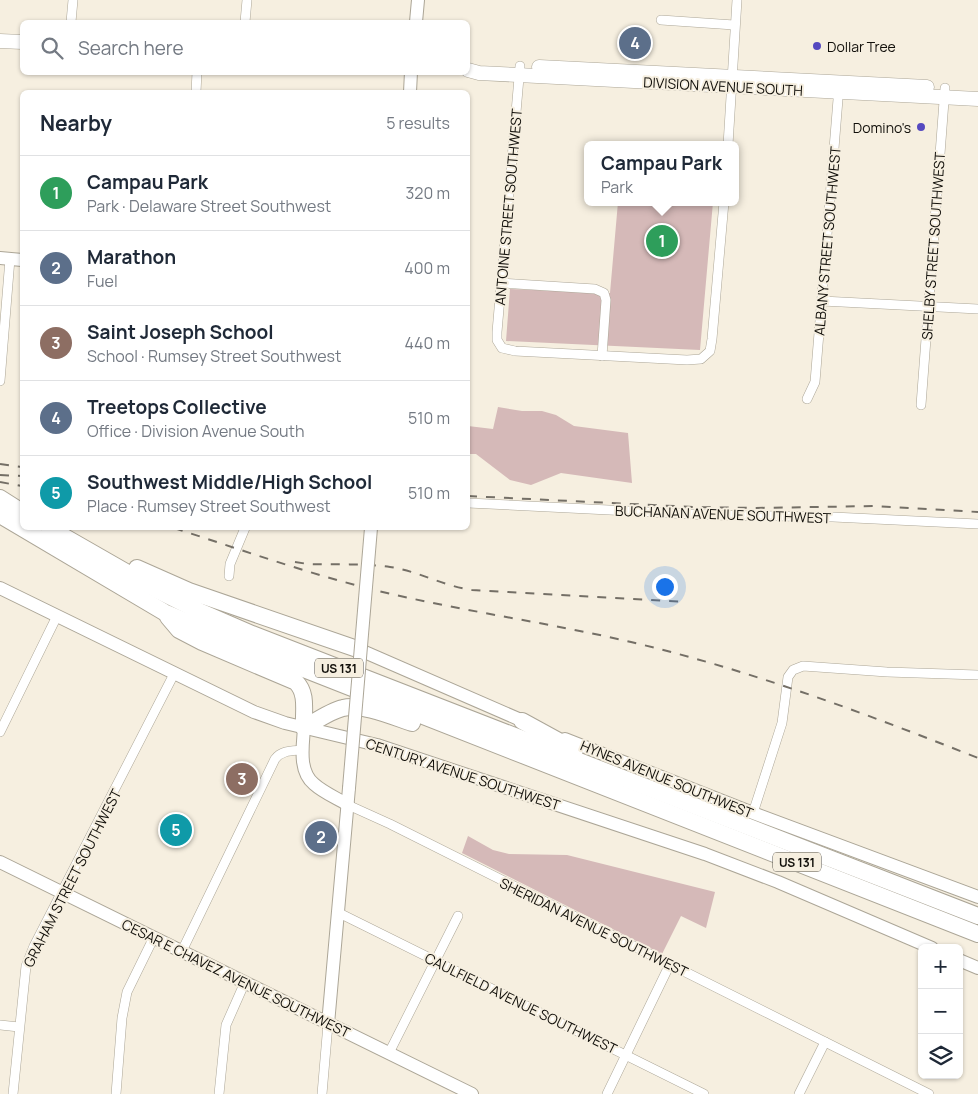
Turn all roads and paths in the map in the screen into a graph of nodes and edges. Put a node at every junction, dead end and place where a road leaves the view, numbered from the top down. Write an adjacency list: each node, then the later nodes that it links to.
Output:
1 (73, 0): 5 (street)
2 (247, 0): 6 (street)
3 (418, 0): 7 (street)
4 (736, 0): 9 (street)
5 (71, 20)
6 (245, 20)
7 (416, 20)
8 (661, 20): 9 (street)
9 (734, 25): 17 (street)
10 (0, 41): 11 (main road)
11 (20, 42)
12 (470, 64): 13 (main road, DIVISION AVENUE SOUTH)
13 (520, 70): 14 (main road, DIVISION AVENUE SOUTH); 17 (main road, DIVISION AVENUE SOUTH); 27 (street, ANTOINE STREET SOUTHWEST)
14 (470, 71)
15 (197, 75): 20 (street)
16 (412, 75): 21 (street)
17 (731, 81): 18 (main road, DIVISION AVENUE SOUTH); 24 (street)
18 (839, 87): 22 (main road, DIVISION AVENUE SOUTH); 28 (street, ALBANY STREET SOUTHWEST)
19 (978, 89): 22 (main road, DIVISION AVENUE SOUTH)
20 (196, 90)
21 (410, 90)
22 (945, 92): 23 (main road, DIVISION AVENUE SOUTH); 29 (street, SHELBY STREET SOUTHWEST)
23 (978, 99)
24 (728, 141)
25 (724, 206): 31 (street)
26 (11, 259): 32 (street)
27 (501, 283): 31 (street, ANTOINE STREET SOUTHWEST); 31 (street)
28 (822, 301): 29 (street); 33 (street, ALBANY STREET SOUTHWEST)
29 (929, 306): 30 (street); 34 (street, SHELBY STREET SOUTHWEST)
30 (978, 308)
31 (602, 356)
32 (0, 380)
33 (807, 399)
34 (921, 405)
35 (0, 498): 38 (highway, US 131)
36 (472, 503): 39 (street, BUCHANAN AVENUE SOUTHWEST)
37 (0, 515): 38 (highway, US 131)
38 (19, 518)
39 (978, 524)
40 (38, 530): 47 (highway, US 131)
41 (52, 530): 44 (highway, US 131)
42 (244, 530): 45 (street)
43 (371, 530): 49 (street, bridge)
44 (66, 538): 49 (highway); 57 (highway, US 131)
45 (229, 576)
46 (0, 588): 48 (street, CENTURY AVENUE SOUTHWEST)
47 (164, 612): 53 (highway); 56 (highway, US 131)
48 (58, 616): 50 (street, CENTURY AVENUE SOUTHWEST); 54 (street)
49 (360, 650): 52 (street, HYNES AVENUE SOUTHWEST); 58 (street, bridge)
50 (174, 674): 53 (street, CENTURY AVENUE SOUTHWEST); 62 (street, GRAHAM STREET SOUTHWEST)
51 (978, 675): 59 (street)
52 (522, 721): 57 (highway); 59 (street, HYNES AVENUE SOUTHWEST)
53 (304, 728): 55 (street, SHERIDAN AVENUE SOUTHWEST); 56 (highway); 70 (street, CENTURY AVENUE SOUTHWEST)
54 (0, 732)
55 (302, 750): 58 (street, SHERIDAN AVENUE SOUTHWEST); 71 (street)
56 (518, 754): 68 (highway, US 131)
57 (640, 785): 61 (highway, US 131)
58 (348, 805): 65 (street); 74 (street, SHERIDAN AVENUE SOUTHWEST)
59 (753, 813): 63 (street, HYNES AVENUE SOUTHWEST)
60 (0, 862): 62 (street, CESAR E CHAVEZ AVENUE SOUTHWEST)
61 (890, 882): 64 (highway); 67 (highway, US 131)
62 (63, 892): 69 (street, CESAR E CHAVEZ AVENUE SOUTHWEST); 79 (street, GRAHAM STREET SOUTHWEST)
63 (978, 897)
64 (978, 906)
65 (337, 912): 72 (street, CAULFIELD AVENUE SOUTHWEST); 77 (street)
66 (458, 916): 72 (street)
67 (978, 916)
68 (978, 934)
69 (154, 937): 71 (street, CESAR E CHAVEZ AVENUE SOUTHWEST); 84 (street)
70 (923, 944)
71 (182, 951): 76 (street, CESAR E CHAVEZ AVENUE SOUTHWEST)
72 (435, 961): 81 (street); 82 (street, CAULFIELD AVENUE SOUTHWEST)
73 (963, 962): 75 (street)
74 (670, 964): 80 (street, SHERIDAN AVENUE SOUTHWEST); 82 (street)
75 (978, 968)
76 (245, 982): 77 (street, CESAR E CHAVEZ AVENUE SOUTHWEST); 85 (street)
77 (328, 1024): 81 (street, CESAR E CHAVEZ AVENUE SOUTHWEST); 86 (street)
78 (0, 1025): 79 (street)
79 (19, 1027): 83 (street, GRAHAM STREET SOUTHWEST)
80 (825, 1042): 90 (street); 91 (street, SHERIDAN AVENUE SOUTHWEST)
81 (389, 1053): 87 (street, CESAR E CHAVEZ AVENUE SOUTHWEST)
82 (626, 1055): 88 (street); 89 (street, CAULFIELD AVENUE SOUTHWEST)
83 (13, 1094)
84 (116, 1094)
85 (219, 1094)
86 (322, 1094)
87 (472, 1094)
88 (607, 1094)
89 (704, 1094)
90 (799, 1094)
91 (929, 1094)

